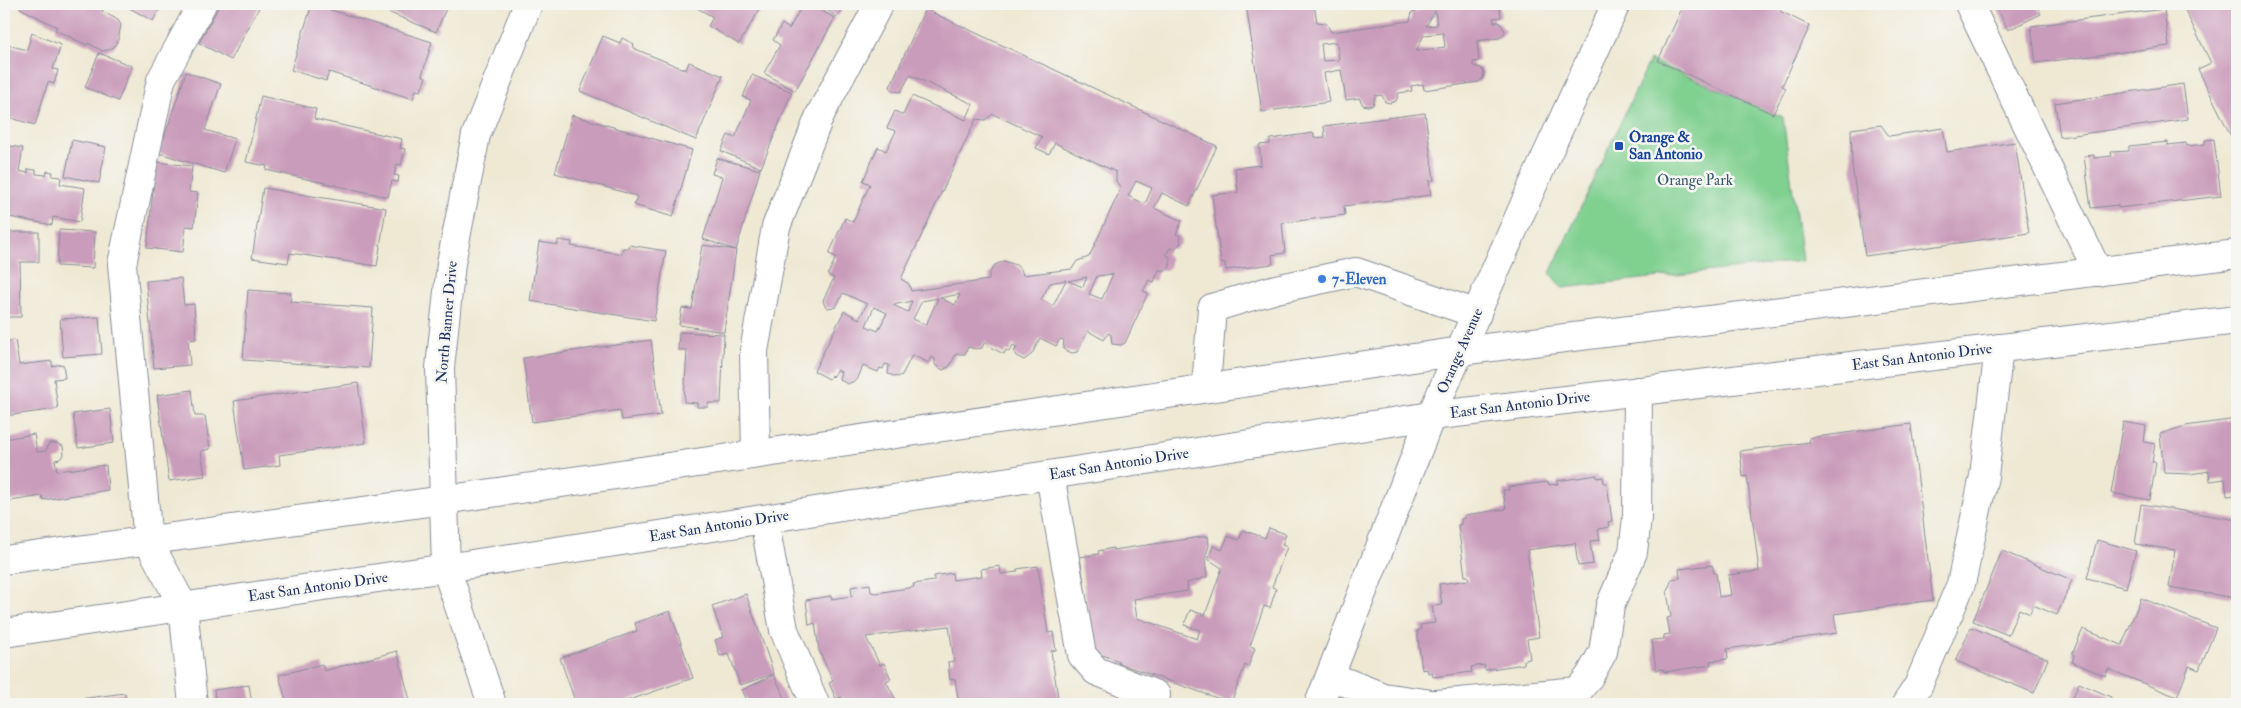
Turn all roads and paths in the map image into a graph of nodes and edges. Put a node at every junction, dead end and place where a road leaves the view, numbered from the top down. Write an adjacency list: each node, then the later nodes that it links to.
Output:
1 (202, 4): 19 (main road)
2 (528, 4): 17 (main road, North Banner Drive)
3 (879, 4): 15 (main road)
4 (1616, 4): 8 (main road, Orange Avenue)
5 (1969, 4): 7 (main road)
6 (2237, 254): 7 (main road)
7 (2098, 272): 11 (main road)
8 (1476, 314): 11 (main road, Orange Avenue); 12 (main road)
9 (2237, 320): 10 (main road, East San Antonio Drive)
10 (1999, 348): 13 (main road, East San Antonio Drive); 32 (main road)
11 (1461, 351): 12 (main road); 14 (main road, Orange Avenue)
12 (1206, 388): 15 (main road)
13 (1638, 391): 14 (main road, East San Antonio Drive); 31 (main road)
14 (1431, 416): 16 (main road, East San Antonio Drive); 24 (main road, Orange Avenue)
15 (756, 454): 17 (main road)
16 (1050, 474): 18 (main road, East San Antonio Drive); 25 (main road)
17 (444, 500): 19 (main road); 21 (main road, North Banner Drive)
18 (764, 519): 21 (main road, East San Antonio Drive); 28 (main road)
19 (148, 541): 20 (main road); 22 (main road)
20 (4, 560)
21 (446, 568): 22 (main road, East San Antonio Drive); 27 (main road, North Banner Drive)
22 (183, 606): 23 (main road, East San Antonio Drive); 26 (main road)
23 (4, 633)
24 (1330, 676): 29 (main road, Orange Avenue); 30 (main road)
25 (1156, 695)
26 (193, 704)
27 (492, 704)
28 (815, 704)
29 (1319, 704)
30 (1432, 704)
31 (1437, 704)
32 (1906, 704)

